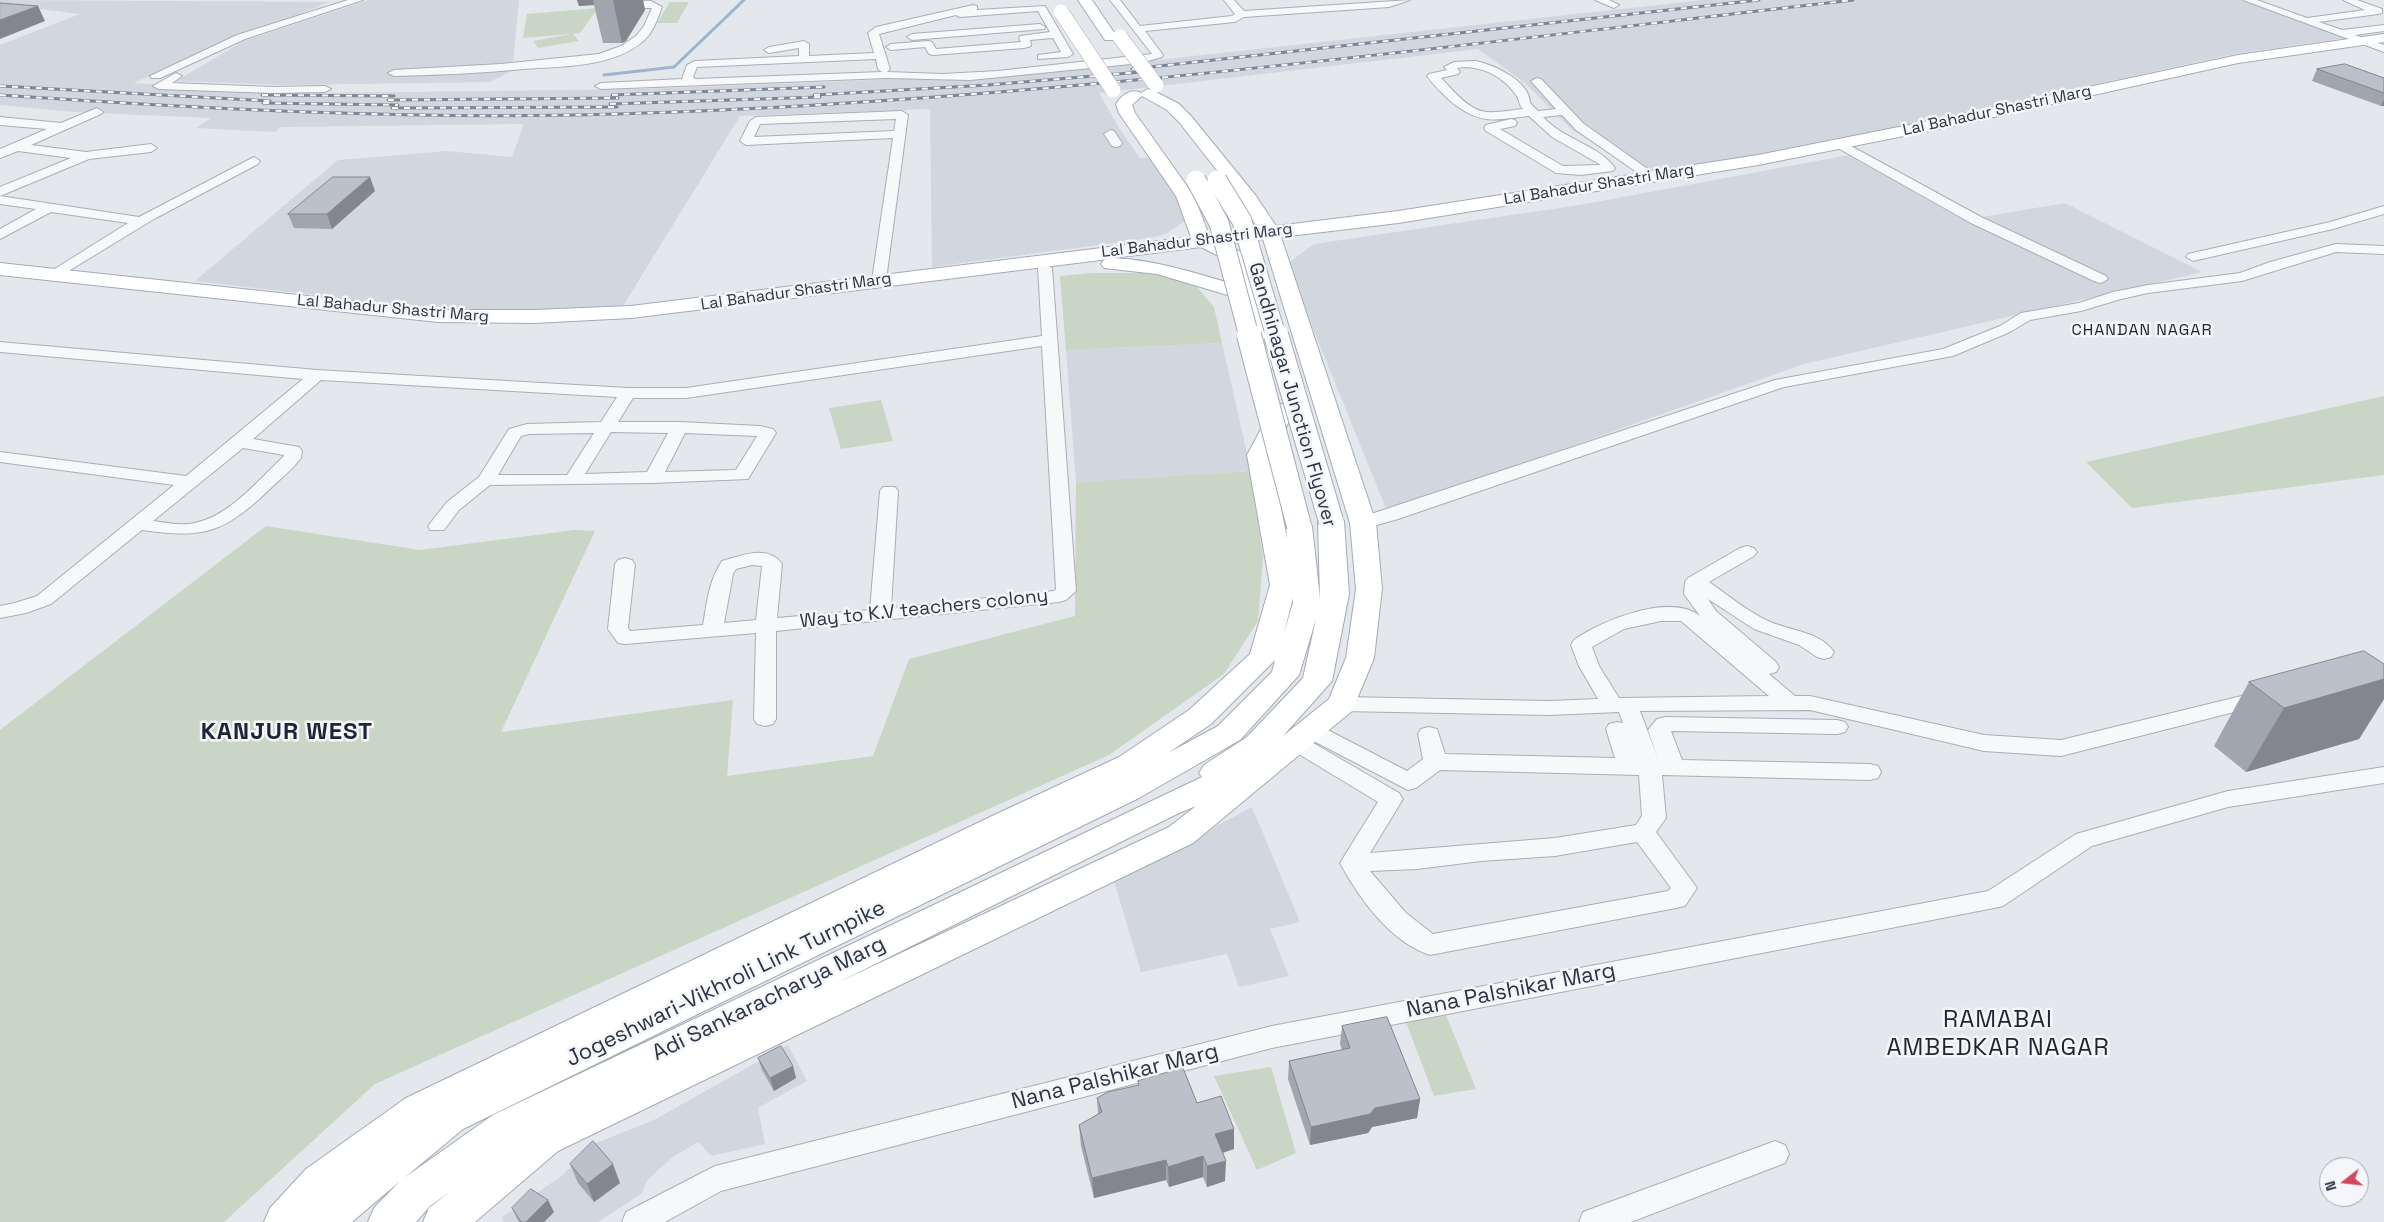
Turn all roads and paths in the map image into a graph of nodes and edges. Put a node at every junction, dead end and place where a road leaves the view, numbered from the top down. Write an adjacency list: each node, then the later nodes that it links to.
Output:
1 (358, 0): 33 (street)
2 (614, 0): 32 (street)
3 (999, 0): 12 (street)
4 (1031, 0): 12 (street)
5 (1115, 0): 18 (street)
6 (1229, 0): 14 (street)
7 (1405, 0): 14 (street)
8 (1600, 0): 11 (street)
9 (2248, 0): 15 (street)
10 (2348, 0): 15 (street)
11 (1614, 5)
12 (980, 7): 16 (street)
13 (1062, 13): 16 (street); 16 (street); 26 (street); 26 (street); 38 (main road); 38 (main road); 38 (main road, bridge)
14 (1241, 14): 18 (street)
15 (2306, 20): 19 (street)
16 (965, 23): 24 (street); 24 (street); 26 (street); 28 (street)
17 (2384, 28): 19 (street)
18 (1138, 29): 26 (street)
19 (2340, 33): 21 (street)
20 (818, 41): 22 (street)
21 (2361, 41): 23 (main road, Lal Bahadur Shastri Marg); 27 (main road, Lal Bahadur Shastri Marg)
22 (804, 44): 25 (street); 25 (street)
23 (2383, 46): 29 (main road, Lal Bahadur Shastri Marg)
24 (931, 49): 26 (street)
25 (804, 57): 28 (street)
26 (986, 61): 28 (street)
27 (2225, 63): 29 (main road); 41 (main road, Lal Bahadur Shastri Marg)
28 (885, 65): 30 (street); 35 (street); 35 (street)
29 (2245, 70): 41 (main road, Lal Bahadur Shastri Marg)
30 (706, 72)
31 (172, 73): 37 (street)
32 (394, 73)
33 (156, 76)
34 (1537, 81): 39 (street)
35 (693, 83): 36 (street)
36 (601, 86)
37 (325, 89)
38 (1138, 89): 56 (main road, Gandhinagar Junction Flyover); 65 (main road); 66 (main road)
39 (1564, 111): 42 (street); 57 (street)
40 (99, 112): 46 (street)
41 (2012, 113): 51 (main road, Lal Bahadur Shastri Marg)
42 (1535, 116): 42 (street); 42 (street)
43 (827, 118): 48 (street); 49 (street); 49 (street)
44 (0, 121): 45 (street)
45 (29, 124): 46 (street); 47 (street)
46 (68, 127): 50 (street)
47 (7, 133)
48 (899, 134): 49 (street); 74 (street)
49 (822, 137)
50 (18, 146): 53 (street); 54 (street)
51 (1846, 147): 57 (main road, Lal Bahadur Shastri Marg); 62 (main road, Lal Bahadur Shastri Marg); 73 (street)
52 (151, 148): 54 (street)
53 (0, 154)
54 (86, 156): 58 (street)
55 (254, 161): 63 (street)
56 (1199, 175): 117 (main road, Gandhinagar Junction Flyover, bridge); 117 (main road, Gandhinagar Junction Flyover, bridge)
57 (1653, 177): 62 (main road, Lal Bahadur Shastri Marg)
58 (0, 192)
59 (0, 200): 60 (street)
60 (50, 207): 63 (street); 64 (street)
61 (2384, 210): 68 (street)
62 (1401, 220): 65 (main road, Lal Bahadur Shastri Marg)
63 (141, 221): 72 (street)
64 (0, 235)
65 (1271, 236): 66 (main road, Lal Bahadur Shastri Marg); 90 (main road)
66 (1209, 244): 69 (main road, Lal Bahadur Shastri Marg); 74 (main road, Lal Bahadur Shastri Marg); 76 (main road)
67 (2384, 250): 90 (street)
68 (2193, 257)
69 (1084, 264): 70 (main road, Lal Bahadur Shastri Marg); 76 (main road)
70 (1044, 268): 75 (main road, Lal Bahadur Shastri Marg); 77 (street, Way to K.V teachers colony)
71 (0, 270): 72 (main road, Lal Bahadur Shastri Marg)
72 (52, 275): 74 (main road, Lal Bahadur Shastri Marg)
73 (2100, 279)
74 (879, 280)
75 (0, 281)
76 (1250, 295): 108 (main road)
77 (1048, 340): 80 (street); 97 (street, Way to K.V teachers colony)
78 (0, 347): 79 (street)
79 (317, 375): 80 (street); 83 (street)
80 (628, 393): 81 (street)
81 (606, 426): 82 (street); 86 (street); 87 (street)
82 (680, 427): 85 (street); 85 (street)
83 (239, 442): 88 (street); 91 (street)
84 (0, 457): 88 (street)
85 (653, 478): 87 (street)
86 (486, 480): 87 (street); 92 (street)
87 (572, 480)
88 (189, 482): 91 (street)
89 (890, 491): 97 (street)
90 (1363, 523): 103 (main road)
91 (136, 524): 96 (street)
92 (437, 526)
93 (1747, 552): 95 (street)
94 (625, 564): 99 (street, Way to K.V teachers colony)
95 (1695, 582): 100 (street); 102 (street)
96 (0, 612)
97 (880, 615): 98 (street, Way to K.V teachers colony)
98 (766, 624): 99 (street, Way to K.V teachers colony); 99 (street); 105 (street)
99 (712, 630)
100 (1824, 652)
101 (2258, 699): 102 (street)
102 (1800, 703): 104 (street); 104 (street)
103 (1342, 704): 104 (street); 110 (main road)
104 (1620, 705): 113 (street)
105 (765, 719)
106 (1837, 727): 112 (street)
107 (1617, 729): 113 (street)
108 (1179, 732): 117 (main road); 122 (main road)
109 (1429, 734): 111 (street)
110 (1293, 743): 116 (street); 117 (main road); 118 (street); 125 (main road)
111 (1435, 762): 113 (street); 116 (street)
112 (1673, 766): 113 (street); 114 (street)
113 (1640, 767): 119 (street)
114 (1870, 772)
115 (2384, 775): 126 (street, Nana Palshikar Marg)
116 (1408, 782): 118 (street)
117 (1157, 792): 123 (main road, Jogeshwari-Vikhroli Link Turnpike); 124 (main road, Adi Sankaracharya Marg)
118 (1391, 799): 120 (street)
119 (1644, 832): 120 (street); 120 (street)
120 (1352, 863)
121 (1775, 1154): 127 (street)
122 (285, 1222)
123 (328, 1222)
124 (389, 1222)
125 (444, 1222)
126 (637, 1222)
127 (1594, 1222)

